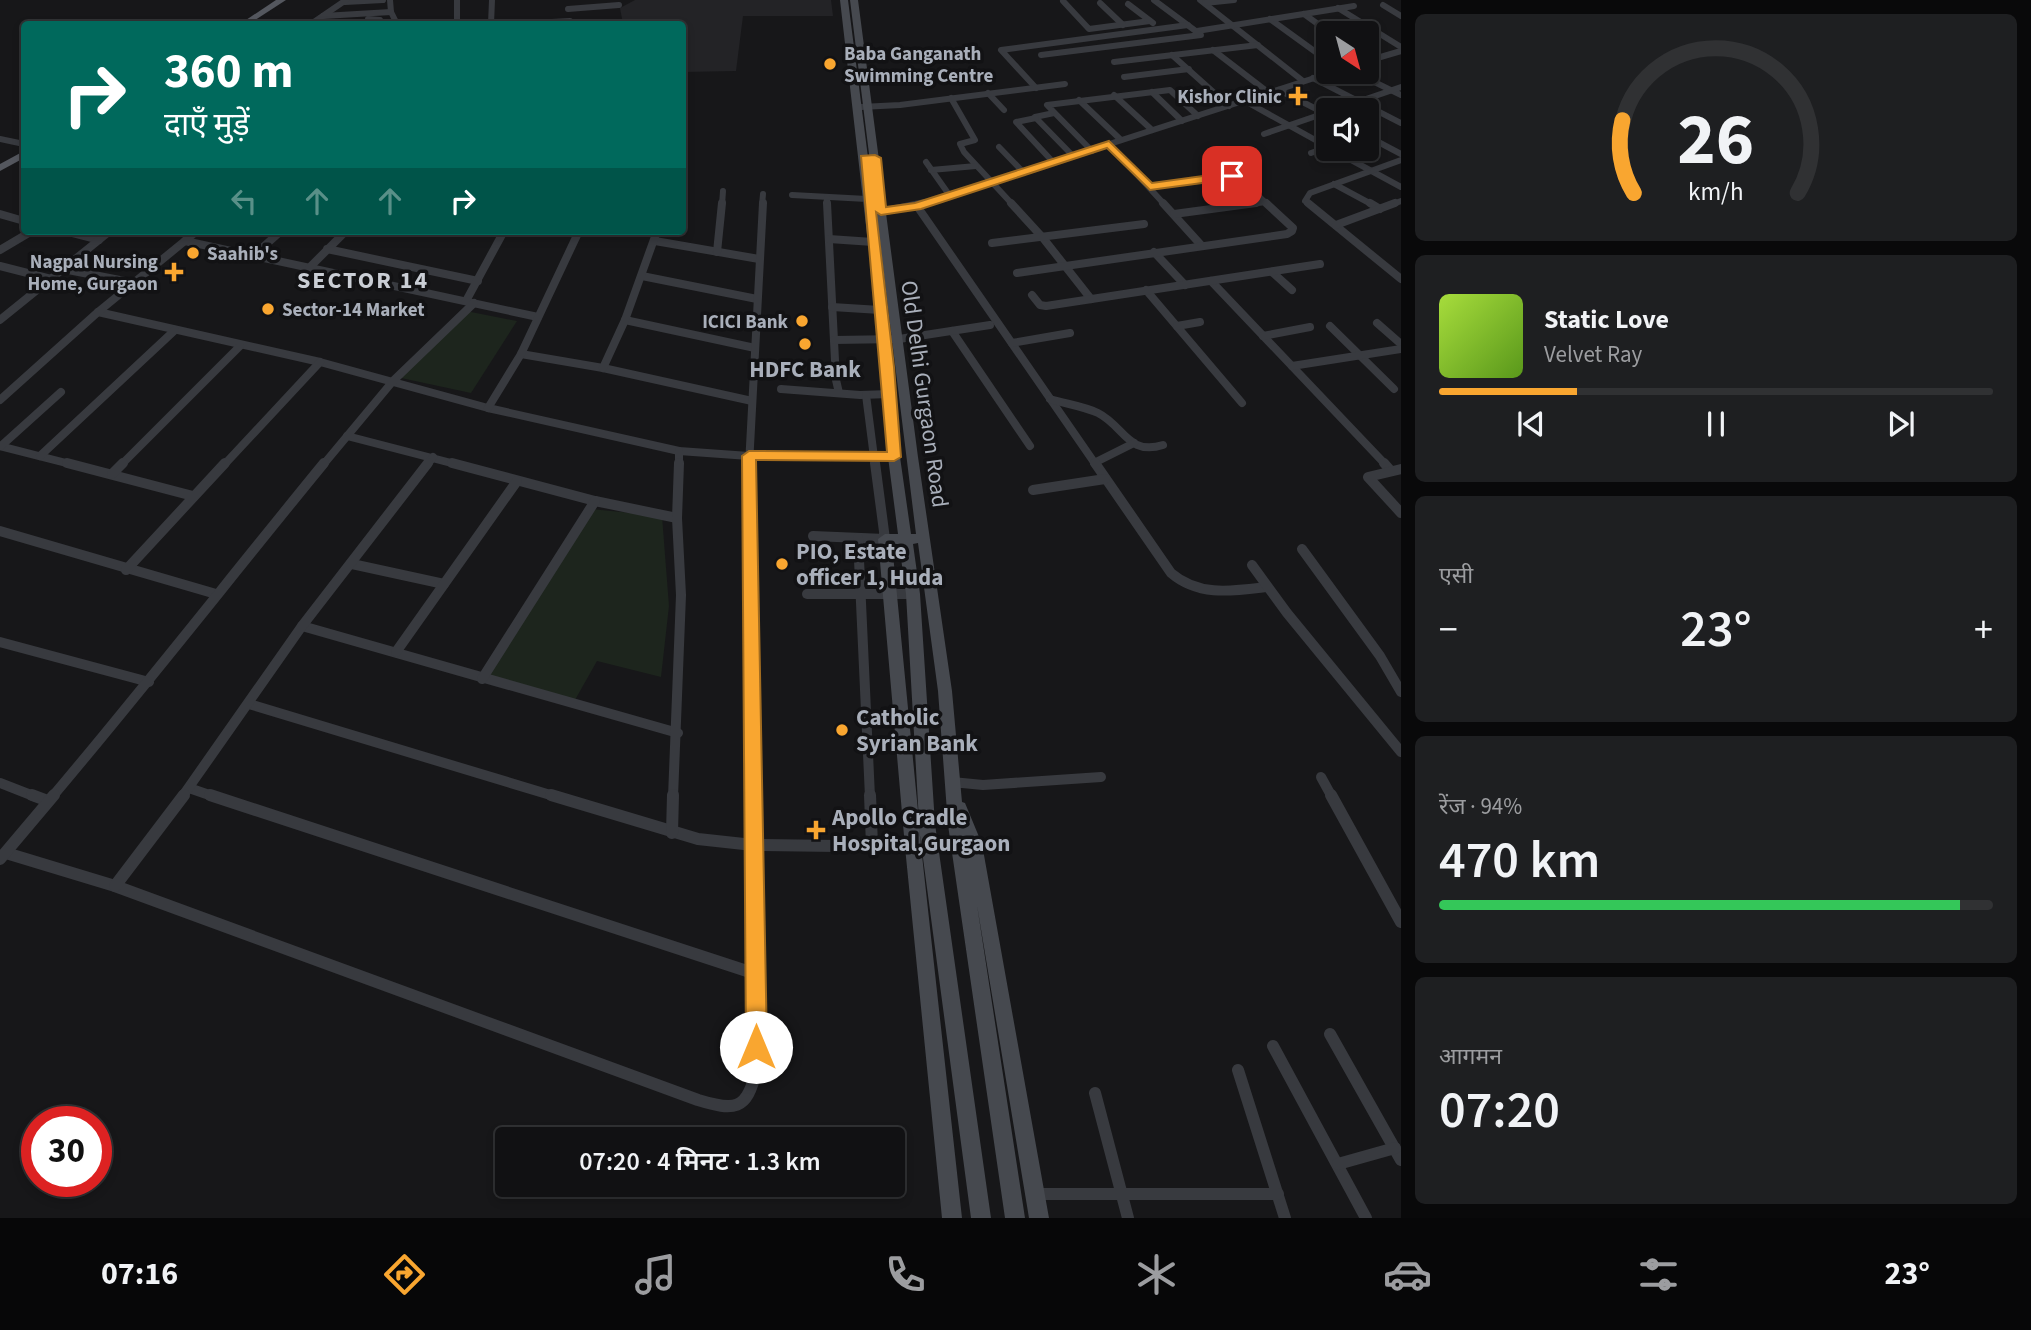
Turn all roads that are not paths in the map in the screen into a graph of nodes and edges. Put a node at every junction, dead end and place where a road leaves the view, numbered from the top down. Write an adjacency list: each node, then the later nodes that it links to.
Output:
1 (282, 0): 27 (main road)
2 (294, 0): 28 (main road)
3 (383, 0): 12 (street)
4 (390, 0): 22 (street)
5 (457, 0): 31 (street)
6 (492, 0): 32 (street)
7 (567, 0): 21 (street)
8 (844, 0): 39 (main road, Old Delhi Gurgaon Road)
9 (854, 0): 39 (main road, Old Delhi Gurgaon Road)
10 (1154, 0): 37 (street)
11 (1234, 0): 14 (street)
12 (346, 1): 24 (street)
13 (1063, 1): 36 (street)
14 (1203, 2): 38 (street)
15 (1100, 3): 36 (street)
16 (1128, 4): 34 (street)
17 (619, 5): 21 (street)
18 (1383, 5): 25 (street)
19 (1354, 6): 20 (street)
20 (1338, 8): 23 (street); 44 (street)
21 (568, 9): 33 (street)
22 (391, 12): 24 (street); 30 (street)
23 (1304, 14): 26 (street); 35 (street)
24 (323, 16): 29 (street)
25 (1401, 16)
26 (1270, 19): 38 (street); 47 (street)
27 (249, 21)
28 (262, 21)
29 (316, 21)
30 (396, 21)
31 (457, 21)
32 (491, 21)
33 (570, 21)
34 (1150, 21): 36 (street); 40 (street)
35 (1316, 23)
36 (1123, 25)
37 (1188, 25): 40 (street); 41 (street)
38 (1234, 25): 41 (street); 43 (street)
39 (852, 27): 76 (main road, Old Delhi Gurgaon Road)
40 (1159, 28): 42 (street)
41 (1197, 31): 46 (street)
42 (1055, 42): 46 (street); 60 (street)
43 (1258, 45): 45 (street); 56 (street)
44 (1401, 49): 50 (street)
45 (1213, 50): 49 (street); 66 (street)
46 (1066, 52): 48 (street)
47 (1316, 52)
48 (1041, 55)
49 (1172, 55): 51 (street); 52 (street)
50 (1379, 57)
51 (1114, 62)
52 (1188, 69): 53 (street); 75 (street)
53 (1124, 77)
54 (1316, 77): 55 (street)
55 (1313, 78): 56 (street); 71 (street)
56 (1303, 81): 62 (street)
57 (1065, 84): 60 (street)
58 (1379, 84): 63 (street)
59 (1401, 87): 63 (street)
60 (1036, 88): 61 (street)
61 (1010, 90): 65 (street); 70 (street)
62 (1279, 90): 66 (street); 77 (street)
63 (1392, 90): 68 (street); 72 (street)
64 (1152, 92): 67 (street); 81 (street); 84 (street)
65 (988, 93): 69 (street); 78 (street)
66 (1269, 93): 74 (street)
67 (1114, 95): 73 (street); 87 (street)
68 (1401, 95)
69 (951, 98): 76 (street); 108 (street)
70 (1018, 98)
71 (1351, 98)
72 (1370, 98)
73 (1079, 100): 80 (street); 91 (street)
74 (1245, 101): 75 (street); 86 (street)
75 (1229, 106): 81 (street)
76 (862, 107): 102 (main road, Old Delhi Gurgaon Road)
77 (1316, 108)
78 (1004, 110)
79 (1379, 112): 85 (street)
80 (1054, 113): 83 (street); 96 (street)
81 (1198, 116): 84 (street)
82 (1316, 117): 86 (street)
83 (1036, 118): 101 (street); 107 (street)
84 (1182, 121): 87 (street)
85 (1401, 123)
86 (1289, 125): 88 (street); 90 (street)
87 (1152, 130): 91 (street)
88 (1264, 134)
89 (0, 139): 93 (street)
90 (1316, 140)
91 (1121, 141): 94 (street)
92 (1379, 142): 99 (street)
93 (21, 143)
94 (1109, 144): 96 (street); 116 (street)
95 (999, 148): 112 (street)
96 (1091, 151): 101 (street)
97 (1316, 151): 98 (street)
98 (1311, 153)
99 (1401, 154)
100 (21, 156): 109 (main road)
101 (1073, 156): 107 (street)
102 (870, 158): 124 (main road, Old Delhi Gurgaon Road); 130 (main road, Old Delhi Gurgaon Road)
103 (1401, 160): 111 (street)
104 (1355, 161): 111 (street)
105 (21, 162): 113 (main road)
106 (926, 162): 110 (street)
107 (1053, 162): 112 (street)
108 (976, 166): 110 (street); 114 (street)
109 (0, 168)
110 (930, 170): 122 (street)
111 (1371, 170): 115 (street); 117 (street)
112 (1024, 173): 114 (street)
113 (0, 174)
114 (992, 182): 119 (street); 145 (street)
115 (1334, 184): 129 (street); 135 (street)
116 (1150, 187): 127 (street); 132 (street)
117 (1401, 187)
118 (723, 191): 155 (street)
119 (962, 192): 122 (street); 125 (street)
120 (763, 194): 158 (street)
121 (792, 195): 123 (street)
122 (950, 196): 128 (street)
123 (827, 197): 124 (street); 146 (street)
124 (867, 198): 150 (main road, Old Delhi Gurgaon Road)
125 (970, 201)
126 (1401, 201): 129 (street)
127 (1266, 202): 132 (street); 152 (street)
128 (917, 206): 130 (street); 198 (street)
129 (1380, 209): 135 (street)
130 (881, 212): 196 (main road, Old Delhi Gurgaon Road)
131 (0, 214): 133 (street)
132 (1174, 214): 152 (street)
133 (21, 219)
134 (1144, 224): 145 (street)
135 (1336, 225): 168 (street)
136 (26, 235): 154 (street)
137 (80, 235): 147 (street)
138 (105, 235): 147 (street)
139 (193, 235): 149 (street)
140 (277, 235): 157 (street)
141 (342, 235): 153 (street)
142 (503, 235): 169 (street)
143 (577, 235): 182 (street)
144 (656, 235): 148 (street)
145 (1043, 238): 151 (street); 160 (street)
146 (829, 239): 150 (street); 179 (street)
147 (99, 240): 163 (street)
148 (654, 241): 155 (street); 166 (street)
149 (186, 242): 157 (street); 171 (street)
150 (873, 242): 180 (main road, Old Delhi Gurgaon Road)
151 (992, 243)
152 (1201, 245): 156 (street)
153 (327, 249): 162 (street); 169 (street)
154 (0, 250)
155 (717, 252): 158 (street)
156 (1154, 252): 160 (street); 172 (street)
157 (253, 256): 162 (street)
158 (760, 259): 176 (street)
159 (1320, 264): 164 (street)
160 (1065, 265): 165 (street); 177 (street)
161 (0, 266): 167 (street)
162 (309, 268): 178 (street)
163 (63, 269): 167 (street); 171 (street)
164 (1272, 271): 170 (street); 174 (street)
165 (1017, 273)
166 (642, 276): 176 (street); 184 (street)
167 (51, 279): 183 (street)
168 (1401, 279)
169 (478, 281): 178 (street)
170 (1211, 281): 172 (street); 194 (street)
171 (135, 283): 181 (street)
172 (1185, 285): 173 (street)
173 (1146, 290): 177 (street); 188 (street)
174 (1292, 290)
175 (1032, 295): 177 (street)
176 (757, 299): 201 (street)
177 (1091, 299)
178 (470, 302): 182 (street); 207 (street)
179 (832, 307): 180 (street); 197 (street)
180 (880, 310): 195 (main road, Old Delhi Gurgaon Road)
181 (98, 312): 191 (street); 215 (street)
182 (538, 317): 202 (street)
183 (0, 320)
184 (625, 320): 201 (street); 206 (street)
185 (1200, 322): 188 (street)
186 (1377, 323): 200 (street)
187 (990, 325): 192 (street)
188 (1177, 326): 217 (street)
189 (1330, 326): 203 (street)
190 (1310, 327): 194 (street)
191 (175, 330): 199 (street); 225 (street)
192 (952, 331): 196 (street); 223 (street)
193 (1070, 333): 198 (street)
194 (1263, 336): 205 (street)
195 (885, 339): 196 (street); 197 (street); 212 (main road, Old Delhi Gurgaon Road)
196 (899, 339): 245 (main road, Old Delhi Gurgaon Road)
197 (834, 340): 211 (street)
198 (1012, 344): 214 (street)
199 (240, 346): 204 (street); 232 (street)
200 (1401, 347): 203 (street)
201 (755, 348): 216 (street)
202 (521, 354): 206 (street); 218 (street)
203 (1361, 356): 205 (street); 209 (street)
204 (320, 362): 207 (street); 236 (street)
205 (1292, 366): 231 (street)
206 (603, 368): 216 (street)
207 (393, 381): 218 (street); 219 (street)
208 (781, 389): 211 (street)
209 (1394, 389)
210 (61, 392): 222 (street)
211 (839, 393): 213 (street)
212 (890, 394): 213 (street); 229 (main road, Old Delhi Gurgaon Road)
213 (866, 395): 227 (street)
214 (1050, 399): 220 (street); 230 (street)
215 (0, 400)
216 (752, 401): 226 (street)
217 (1242, 403)
218 (488, 408): 224 (street)
219 (347, 436): 228 (street); 253 (street)
220 (1134, 443): 221 (street); 230 (street)
221 (1163, 445)
222 (1, 446): 225 (street)
223 (1030, 446)
224 (679, 451): 226 (street); 240 (street)
225 (40, 456): 232 (street)
226 (749, 456): 227 (street); 274 (street)
227 (874, 456): 229 (street); 244 (street)
228 (433, 457): 234 (street); 248 (street)
229 (894, 457): 246 (main road, Old Delhi Gurgaon Road)
230 (1094, 463): 233 (street)
231 (1396, 470): 238 (street)
232 (112, 474): 236 (street)
233 (1105, 479): 235 (street); 252 (street)
234 (517, 481): 237 (street); 251 (street)
235 (1033, 490)
236 (193, 496): 250 (street)
237 (595, 501): 240 (street); 261 (street)
238 (1396, 502): 239 (street)
239 (1401, 513)
240 (677, 519): 265 (street)
241 (0, 531): 250 (street)
242 (813, 536): 243 (street)
243 (858, 538): 244 (street); 255 (street)
244 (886, 539): 246 (main road); 256 (main road)
245 (924, 539): 246 (main road); 271 (main road, Old Delhi Gurgaon Road)
246 (906, 540): 257 (main road, Old Delhi Gurgaon Road)
247 (1303, 549): 263 (street)
248 (352, 564): 251 (street); 258 (street)
249 (1252, 565): 252 (street)
250 (126, 570): 253 (street)
251 (444, 584): 260 (street)
252 (1267, 587): 266 (street)
253 (216, 594): 262 (street)
254 (807, 594): 255 (street)
255 (862, 594): 256 (street); 275 (street)
256 (891, 594): 257 (street); 276 (main road)
257 (912, 594): 291 (main road, Old Delhi Gurgaon Road)
258 (302, 626): 260 (street); 264 (street)
259 (2, 646): 262 (street)
260 (396, 652): 261 (street)
261 (482, 679): 265 (street)
262 (149, 682): 272 (street)
263 (1401, 692)
264 (249, 704): 270 (street); 273 (street)
265 (678, 733): 273 (street)
266 (1401, 752)
267 (1101, 777): 271 (street)
268 (1321, 777): 279 (street)
269 (0, 783): 272 (street)
270 (189, 788): 278 (street); 280 (street)
271 (953, 788): 287 (main road); 292 (main road, Old Delhi Gurgaon Road)
272 (48, 801): 277 (street)
273 (672, 833): 274 (street)
274 (753, 845): 275 (street); 280 (street)
275 (872, 845): 276 (street)
276 (913, 847): 290 (main road)
277 (3, 856): 278 (street)
278 (116, 886): 280 (street)
279 (1401, 922)
280 (756, 974)
281 (1329, 1034): 285 (street)
282 (1273, 1046): 286 (street)
283 (1238, 1070): 289 (street)
284 (1095, 1093): 288 (street)
285 (1398, 1154): 286 (street)
286 (1338, 1164): 296 (street)
287 (1035, 1194): 288 (street); 293 (main road)
288 (1124, 1194): 289 (street); 294 (street)
289 (1278, 1194): 295 (street)
290 (952, 1218)
291 (981, 1218)
292 (1015, 1218)
293 (1040, 1218)
294 (1128, 1218)
295 (1285, 1218)
296 (1366, 1218)

